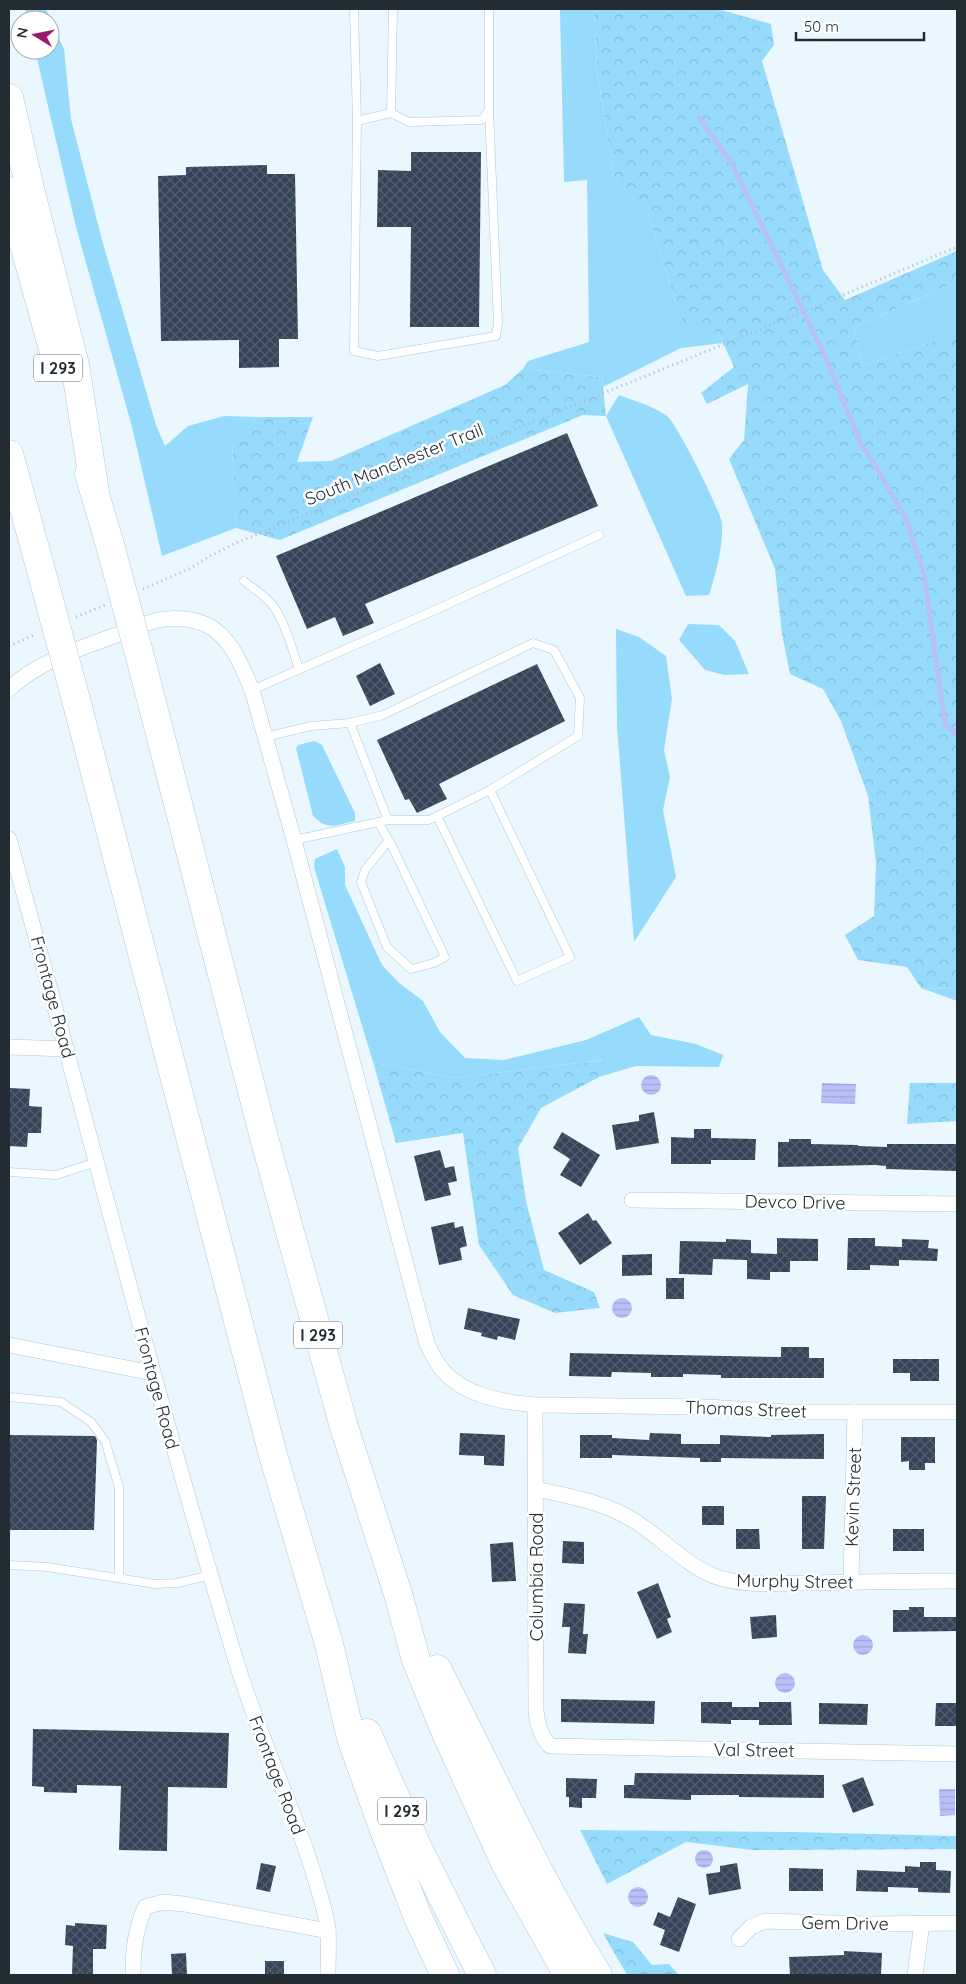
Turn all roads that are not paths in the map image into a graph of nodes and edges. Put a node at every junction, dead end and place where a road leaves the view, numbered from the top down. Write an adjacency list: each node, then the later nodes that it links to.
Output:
1 (354, 9): 7 (lane)
2 (393, 9): 6 (lane)
3 (489, 9): 5 (lane)
4 (9, 98): 10 (highway)
5 (489, 110): 6 (lane); 7 (lane)
6 (391, 113): 7 (lane)
7 (357, 121)
8 (9, 191): 10 (highway, I 293)
9 (9, 454): 44 (highway, I 293, bridge)
10 (95, 492): 43 (highway, I 293, bridge)
11 (599, 534): 13 (lane)
12 (244, 581): 13 (lane)
13 (299, 669): 15 (lane)
14 (9, 689): 15 (street)
15 (252, 690): 17 (street)
16 (350, 723): 17 (lane); 18 (lane); 20 (lane)
17 (265, 737): 23 (street)
18 (490, 790): 19 (lane); 19 (lane)
19 (437, 816): 20 (lane)
20 (388, 820): 21 (lane)
21 (378, 822): 23 (lane); 24 (lane)
22 (9, 838): 26 (street, Frontage Road)
23 (294, 840): 34 (street)
24 (389, 840): 24 (lane)
25 (9, 1047): 26 (street)
26 (67, 1049): 27 (street, Frontage Road)
27 (97, 1162): 28 (lane); 32 (street, Frontage Road)
28 (9, 1172)
29 (632, 1200): 30 (street, Devco Drive)
30 (957, 1204)
31 (9, 1345): 32 (street)
32 (153, 1374): 39 (street, Frontage Road)
33 (9, 1397): 40 (lane)
34 (535, 1405): 35 (street, Thomas Street); 37 (street, Columbia Road)
35 (855, 1412): 36 (street, Thomas Street); 42 (street, Kevin Street)
36 (957, 1412)
37 (536, 1489): 42 (street, Murphy Street); 45 (street, Columbia Road)
38 (9, 1565): 40 (lane)
39 (211, 1574): 40 (lane); 49 (street, Frontage Road)
40 (119, 1578)
41 (957, 1581): 42 (street, Murphy Street)
42 (851, 1582)
43 (399, 1597): 55 (highway, I 293); 56 (highway)
44 (329, 1644): 53 (highway); 54 (highway, I 293)
45 (550, 1746): 46 (street, Val Street)
46 (957, 1754)
47 (922, 1923): 48 (street, Gem Drive); 50 (street, Gem Drive); 57 (street)
48 (957, 1923)
49 (328, 1931): 51 (street); 52 (street, Frontage Road)
50 (739, 1939)
51 (133, 1975)
52 (328, 1975)
53 (445, 1975)
54 (482, 1975)
55 (568, 1975)
56 (598, 1975)
57 (914, 1975)

